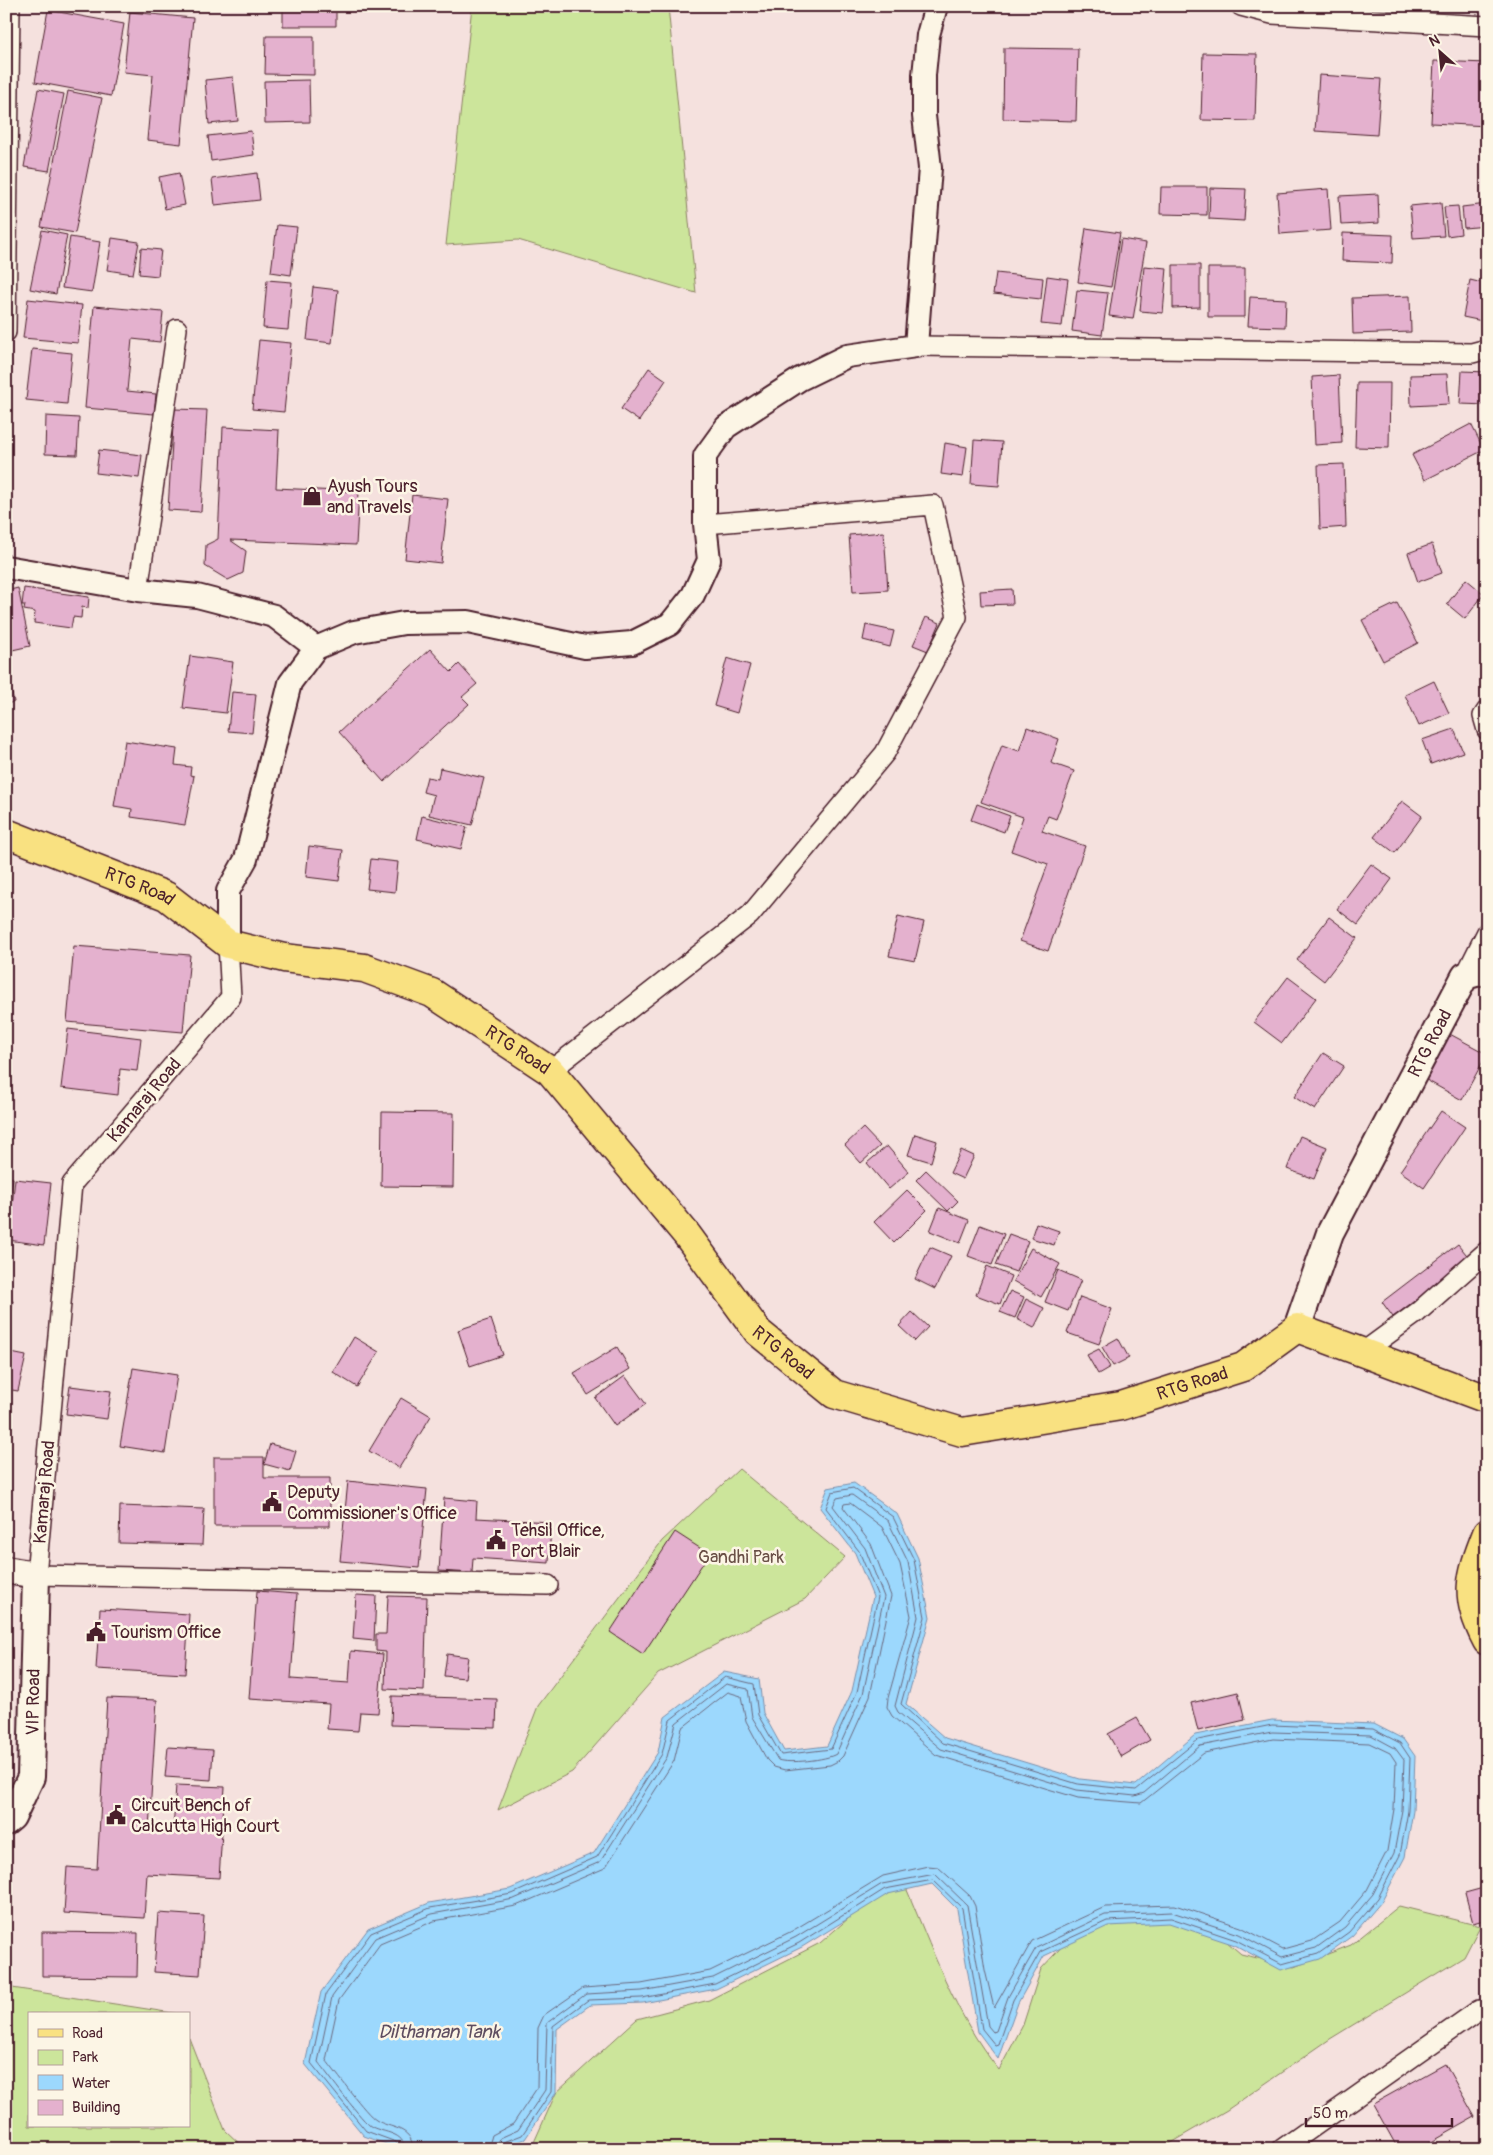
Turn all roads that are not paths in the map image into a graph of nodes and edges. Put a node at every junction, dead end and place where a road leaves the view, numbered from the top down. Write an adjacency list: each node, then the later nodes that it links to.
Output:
1 (10, 6): 6 (street)
2 (936, 6): 7 (street)
3 (1241, 6): 4 (street)
4 (1487, 26)
5 (177, 329): 11 (street)
6 (6, 332)
7 (916, 346): 8 (street); 9 (street)
8 (1487, 348)
9 (705, 524): 12 (street); 19 (street)
10 (6, 567): 11 (street)
11 (138, 590): 12 (street)
12 (316, 648): 17 (street, Kamaraj Road)
13 (1487, 710): 14 (street)
14 (1487, 730)
15 (6, 833): 17 (main road, RTG Road)
16 (1487, 932): 18 (street)
17 (228, 944): 19 (main road, RTG Road); 26 (street, Kamaraj Road)
18 (1476, 973): 21 (main road, RTG Road)
19 (550, 1071): 21 (main road, RTG Road)
20 (1487, 1251): 22 (street)
21 (1297, 1328): 22 (main road)
22 (1362, 1353): 23 (main road)
23 (1487, 1399)
24 (1487, 1533): 28 (main road)
25 (6, 1570): 26 (main road)
26 (36, 1574): 27 (street); 29 (main road, VIP Road)
27 (548, 1586)
28 (1487, 1641)
29 (6, 1822)
30 (1479, 2010): 31 (street)
31 (1282, 2149)

